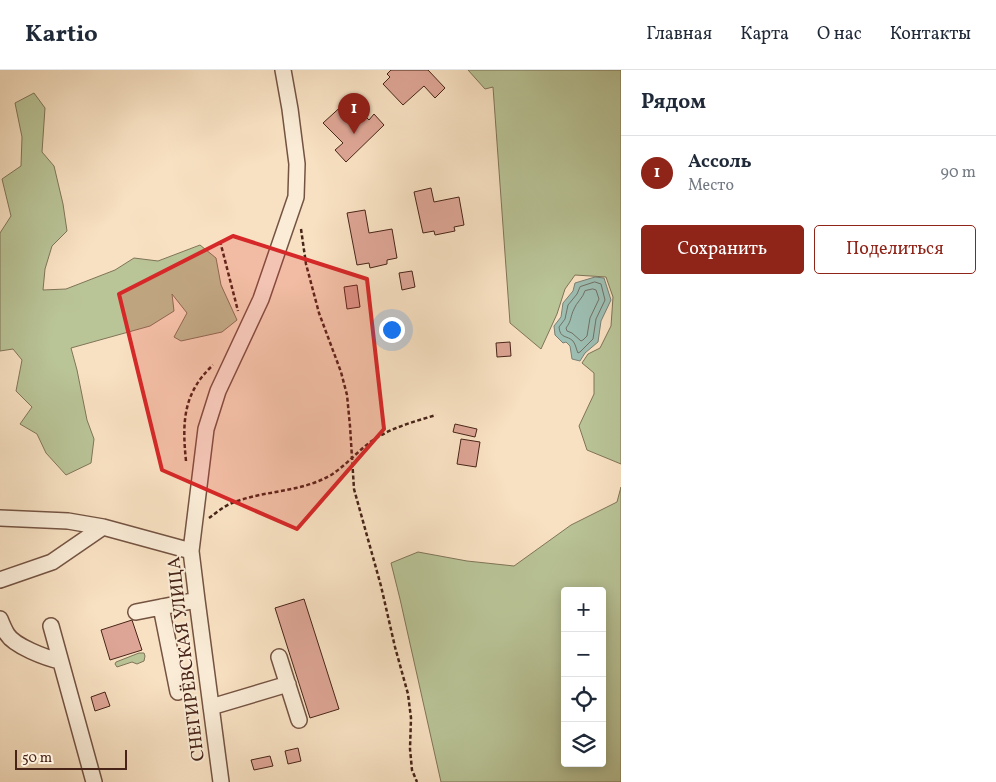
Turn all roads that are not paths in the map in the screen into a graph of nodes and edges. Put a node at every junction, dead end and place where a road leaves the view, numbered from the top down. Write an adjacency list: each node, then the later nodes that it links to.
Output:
1 (283, 70): 4 (street, СНЕГИРЁВСКАЯ УЛИЦА)
2 (0, 518): 3 (street)
3 (103, 527): 4 (street); 5 (street)
4 (192, 551): 6 (street, СНЕГИРЁВСКАЯ УЛИЦА)
5 (0, 580)
6 (196, 600): 7 (street); 15 (street, СНЕГИРЁВСКАЯ УЛИЦА)
7 (161, 607): 8 (street); 14 (street)
8 (136, 612)
9 (0, 619): 12 (street)
10 (51, 626): 12 (street)
11 (280, 657): 13 (street)
12 (60, 661): 17 (street)
13 (288, 684): 15 (street); 16 (street)
14 (178, 692)
15 (211, 707): 18 (street, СНЕГИРЁВСКАЯ УЛИЦА)
16 (298, 720)
17 (94, 782)
18 (221, 782)

